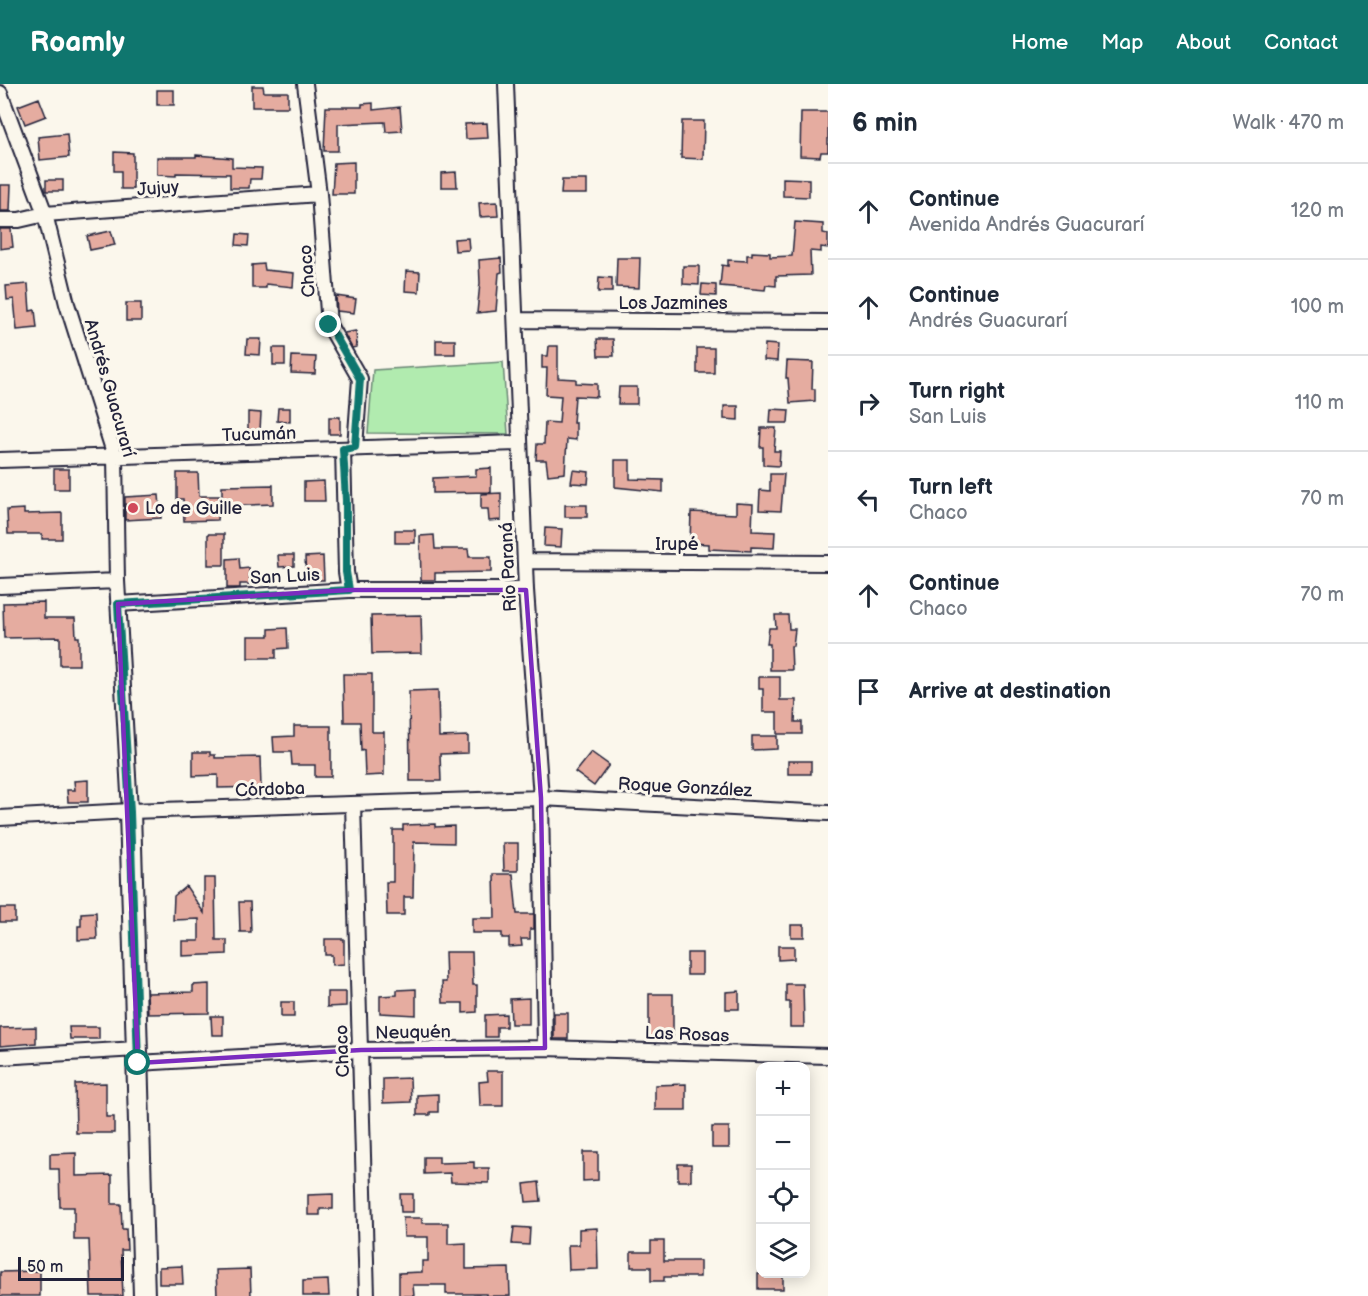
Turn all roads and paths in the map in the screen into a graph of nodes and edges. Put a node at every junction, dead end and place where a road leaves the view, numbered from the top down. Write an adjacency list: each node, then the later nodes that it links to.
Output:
1 (305, 84): 4 (street, Chaco)
2 (506, 84): 7 (street, Río Paraná)
3 (0, 93): 5 (street, Andrés Guacurarí)
4 (319, 194): 5 (street, Jujuy); 10 (street, Chaco)
5 (45, 214): 6 (street, Jujuy); 11 (street, Andrés Guacurarí)
6 (0, 220)
7 (517, 320): 8 (street, Los Jazmines); 9 (street, Río Paraná)
8 (828, 322)
9 (520, 443): 10 (street, Tucumán); 13 (street, Río Paraná)
10 (349, 448): 11 (street, Tucumán); 17 (street, Chaco)
11 (115, 456): 12 (street, Tucumán); 15 (street, Andrés Guacurarí)
12 (0, 460)
13 (525, 561): 14 (street, Irupé); 18 (street, Río Paraná)
14 (828, 563)
15 (117, 581): 16 (street); 19 (street, Andrés Guacurarí)
16 (0, 586)
17 (349, 590): 18 (street, San Luis); 19 (street, San Luis)
18 (526, 590): 20 (street, Río Paraná)
19 (118, 604): 22 (street, Andrés Guacurarí)
20 (541, 798): 21 (street, Córdoba); 23 (street, Roque González); 25 (street, Río Paraná)
21 (352, 804): 22 (street, Córdoba); 26 (street, Chaco)
22 (130, 812): 24 (street, Córdoba); 27 (street)
23 (828, 813)
24 (0, 818)
25 (545, 1048): 26 (street, Neuquén); 28 (street, Las Rosas)
26 (361, 1050): 27 (street, Neuquén); 31 (street, Chaco)
27 (137, 1056): 29 (street, Neuquén); 30 (street)
28 (828, 1056)
29 (0, 1057)
30 (144, 1296)
31 (367, 1296)

